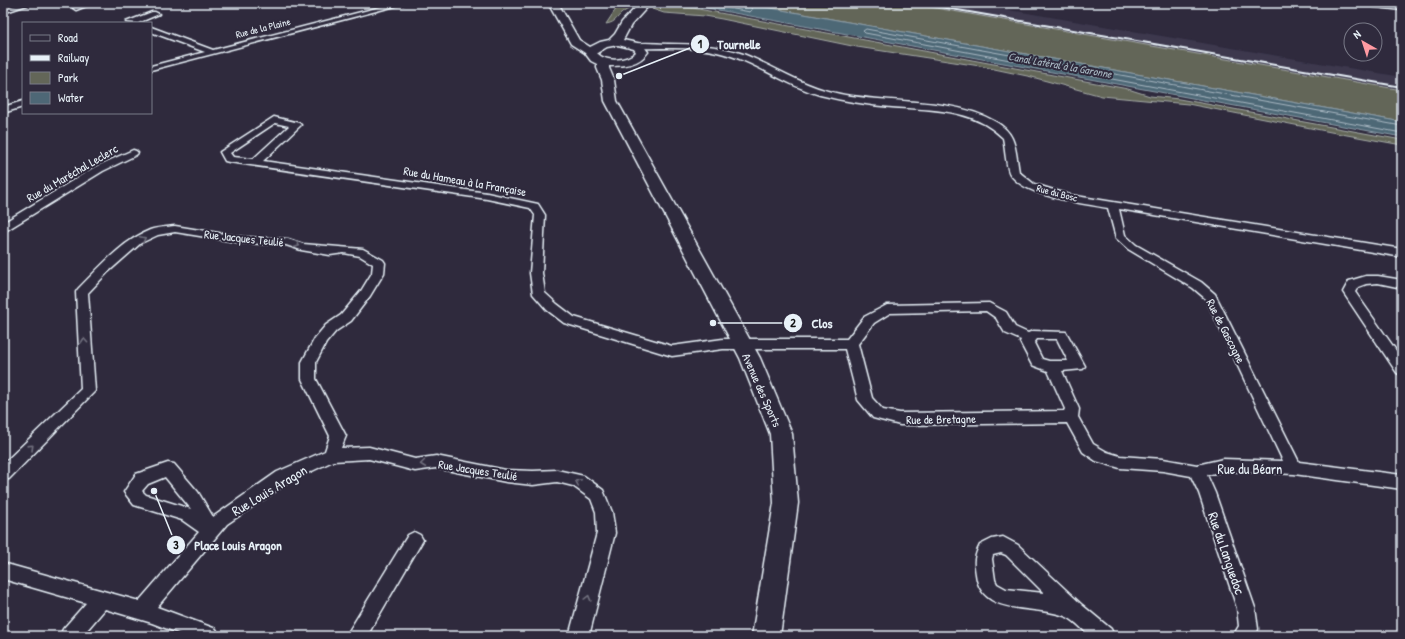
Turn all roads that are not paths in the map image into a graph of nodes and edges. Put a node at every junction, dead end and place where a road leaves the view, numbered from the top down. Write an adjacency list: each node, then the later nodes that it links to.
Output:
1 (30, 3): 9 (street)
2 (91, 3): 8 (street)
3 (404, 3): 18 (street, Rue de la Plaine)
4 (553, 3): 14 (main road)
5 (646, 3): 13 (main road)
6 (1367, 3): 7 (main road)
7 (1402, 7)
8 (76, 8)
9 (3, 11)
10 (154, 14): 11 (street)
11 (130, 22)
12 (152, 29): 18 (street)
13 (623, 31): 15 (main road); 16 (main road)
14 (572, 36): 15 (main road); 17 (main road)
15 (608, 43): 16 (main road); 17 (main road)
16 (636, 48): 19 (main road); 26 (street, Rue du Bosc)
17 (592, 51): 21 (main road)
18 (212, 52): 20 (street, Rue de la Plaine)
19 (624, 62): 21 (main road); 21 (main road)
20 (152, 68)
21 (605, 71): 31 (main road, Avenue des Sports)
22 (22, 104): 23 (street)
23 (3, 110)
24 (133, 153): 27 (street, Rue du Maréchal Leclerc)
25 (255, 163): 25 (street, Rue du Hameau à la Française); 31 (street, Rue du Hameau à la Française)
26 (1113, 206): 28 (street, Rue du Bosc); 37 (street, Rue de Gascogne)
27 (3, 228)
28 (1402, 253)
29 (1402, 284): 34 (street)
30 (1030, 339): 32 (street); 33 (street); 33 (street)
31 (741, 344): 32 (street); 51 (main road, Avenue des Sports)
32 (851, 344): 35 (street, Rue de Bretagne)
33 (1053, 366): 35 (street, Rue du Béarn)
34 (1402, 370)
35 (1071, 417): 38 (street, Rue du Béarn)
36 (331, 455): 39 (street, Rue Jacques Teulié, one-way to 36); 41 (street, Rue Louis Aragon); 50 (street, Rue Jacques Teulié, one-way to 36)
37 (1294, 468): 38 (street, Rue du Béarn); 40 (street, Rue du Béarn)
38 (1197, 471): 53 (street, Rue du Languedoc)
39 (3, 474)
40 (1402, 482)
41 (210, 530): 41 (street); 45 (street, Rue Louis Aragon)
42 (414, 540): 49 (street)
43 (3, 571): 44 (street)
44 (101, 600): 45 (street); 47 (street)
45 (142, 611): 48 (street)
46 (1075, 611): 46 (street); 52 (street)
47 (70, 636)
48 (209, 636)
49 (356, 636)
50 (579, 636)
51 (766, 636)
52 (1104, 636)
53 (1243, 636)

